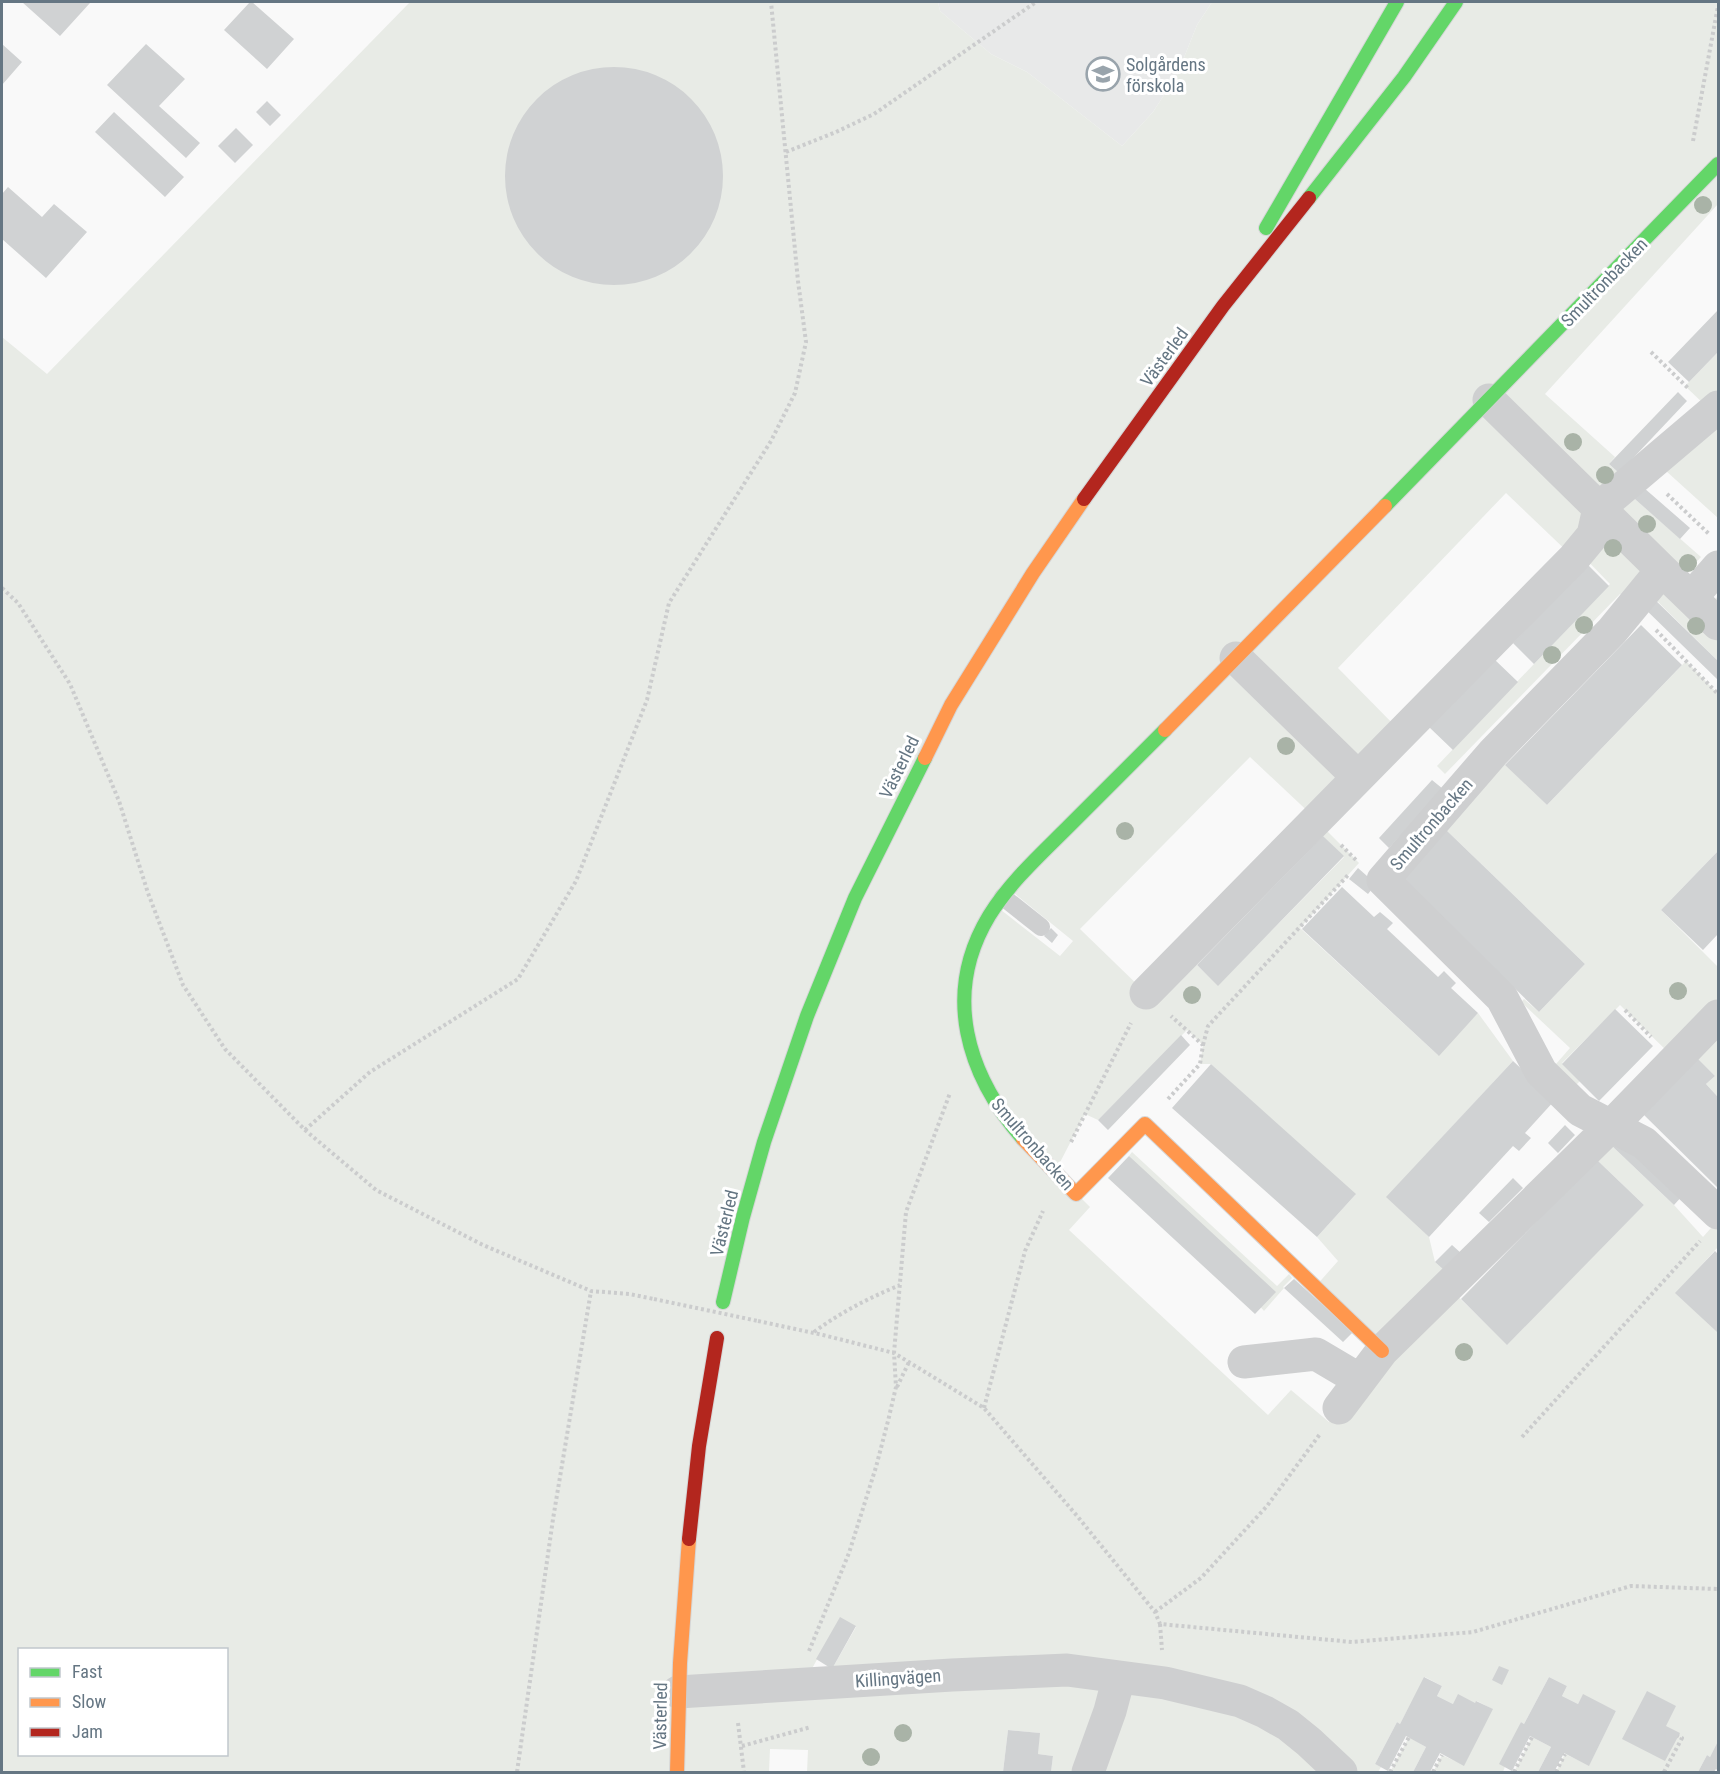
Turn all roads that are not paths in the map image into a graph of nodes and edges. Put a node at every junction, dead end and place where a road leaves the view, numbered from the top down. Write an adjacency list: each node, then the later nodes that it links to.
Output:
1 (1397, 2): 4 (street, Västerled)
2 (1456, 2): 4 (street, Västerled)
3 (1719, 164): 5 (street, Smultronbacken)
4 (1223, 306): 20 (street, Västerled)
5 (1490, 400): 7 (street); 12 (street, Smultronbacken)
6 (1716, 410): 7 (street)
7 (1599, 508): 9 (street); 13 (street)
8 (1719, 567): 10 (street)
9 (1662, 570): 10 (street); 18 (street, Smultronbacken)
10 (1691, 598): 11 (street)
11 (1719, 624)
12 (1236, 658): 13 (street); 14 (street, Smultronbacken)
13 (1358, 777): 16 (street)
14 (1003, 897): 15 (lane); 22 (street, Smultronbacken)
15 (1041, 927)
16 (1146, 993)
17 (1719, 1016): 18 (street)
18 (1611, 1126): 19 (street, Smultronbacken); 22 (street)
19 (1711, 1225)
20 (723, 1302)
21 (717, 1338): 27 (street, Västerled)
22 (1382, 1351): 24 (street)
23 (1245, 1362): 24 (street)
24 (1360, 1380): 25 (street)
25 (1340, 1408)
26 (1119, 1677): 27 (street, Killingvägen); 29 (street); 30 (street, Killingvägen)
27 (678, 1692): 28 (street, Västerled)
28 (677, 1773)
29 (1089, 1773)
30 (1341, 1773)

